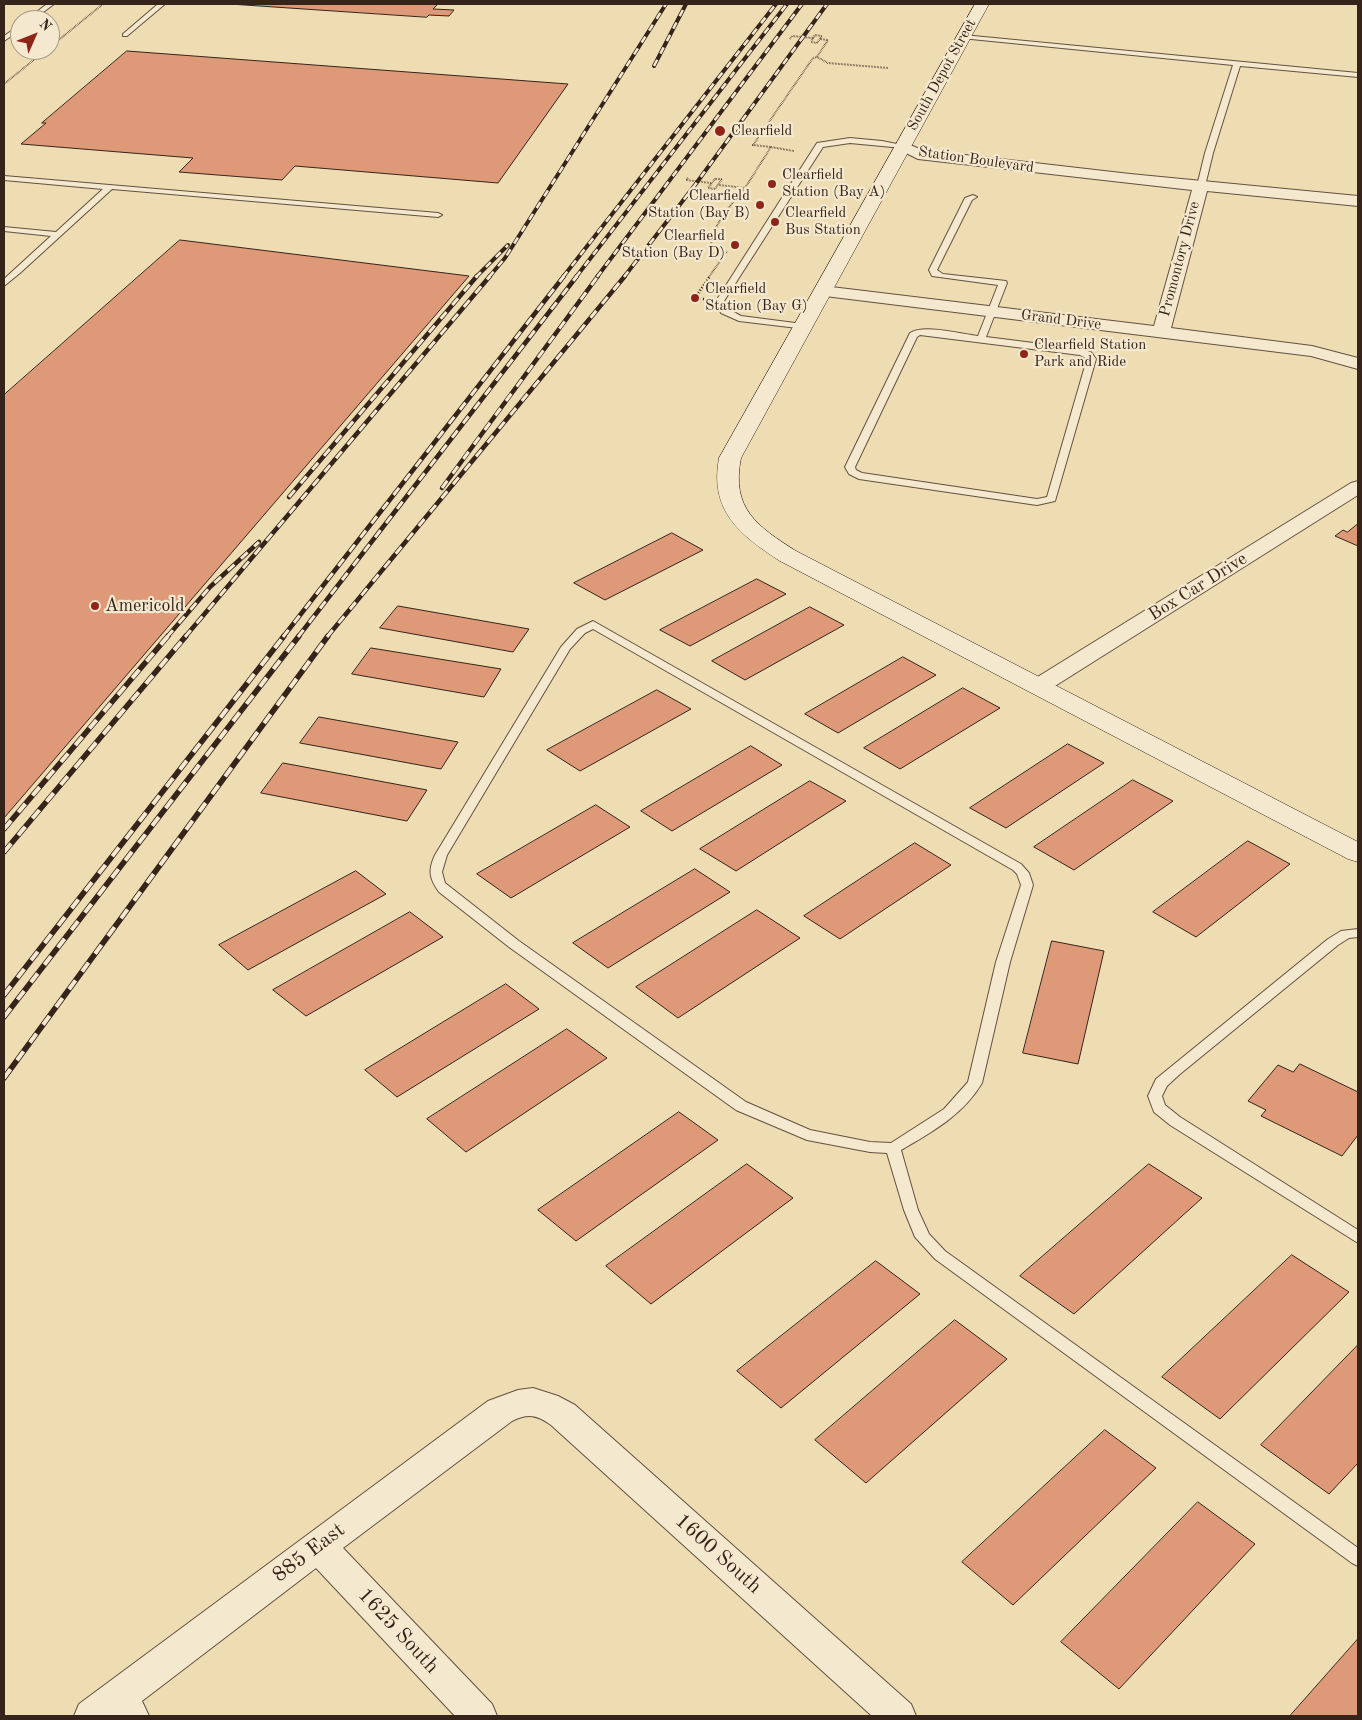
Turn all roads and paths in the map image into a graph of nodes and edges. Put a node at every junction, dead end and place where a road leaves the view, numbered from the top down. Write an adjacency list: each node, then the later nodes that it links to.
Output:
1 (103, 4): 6 (path)
2 (162, 4): 4 (lane)
3 (982, 4): 5 (street, South Depot Street)
4 (125, 35)
5 (963, 37): 12 (lane); 16 (street, South Depot Street)
6 (60, 38)
7 (813, 38): 8 (path); 9 (path); 9 (path)
8 (790, 39)
9 (820, 39): 10 (path)
10 (817, 57): 13 (path); 17 (path)
11 (34, 60): 15 (path)
12 (1237, 63): 14 (lane); 21 (lane)
13 (888, 68)
14 (1358, 75)
15 (4, 84)
16 (902, 146): 21 (street, Station Boulevard); 35 (street, South Depot Street); 36 (lane)
17 (771, 148): 18 (path); 25 (path)
18 (792, 155)
19 (4, 178): 24 (lane)
20 (688, 178): 22 (path)
21 (1202, 180): 26 (street, Station Boulevard); 28 (street, Station Boulevard); 39 (street, Promontory Drive)
22 (711, 183): 23 (path); 23 (path)
23 (719, 184): 25 (path)
24 (110, 187): 29 (lane); 31 (lane)
25 (745, 188): 33 (path)
26 (1358, 189)
27 (973, 197): 37 (lane)
28 (1358, 201)
29 (438, 215)
30 (4, 229): 31 (lane)
31 (56, 234): 34 (lane)
32 (729, 248): 33 (path)
33 (724, 256): 36 (path)
34 (4, 283)
35 (823, 291): 37 (street, Grand Drive); 38 (street, South Depot Street)
36 (722, 300): 38 (lane)
37 (991, 312): 39 (street, Grand Drive); 40 (lane)
38 (803, 327): 43 (street, South Depot Street)
39 (1161, 333): 41 (street, Grand Drive)
40 (981, 339): 40 (lane)
41 (1358, 364)
42 (1358, 487): 43 (street, Box Car Drive)
43 (1039, 686): 44 (street, South Depot Street)
44 (1358, 853)
45 (1358, 933): 47 (lane)
46 (893, 1148): 46 (lane); 50 (lane)
47 (1358, 1237)
48 (532, 1400): 49 (street, 885 East); 53 (street, 1600 South)
49 (318, 1546): 51 (street, 885 East); 52 (street, 1625 South)
50 (1358, 1558)
51 (114, 1710)
52 (479, 1716)
53 (898, 1716)

